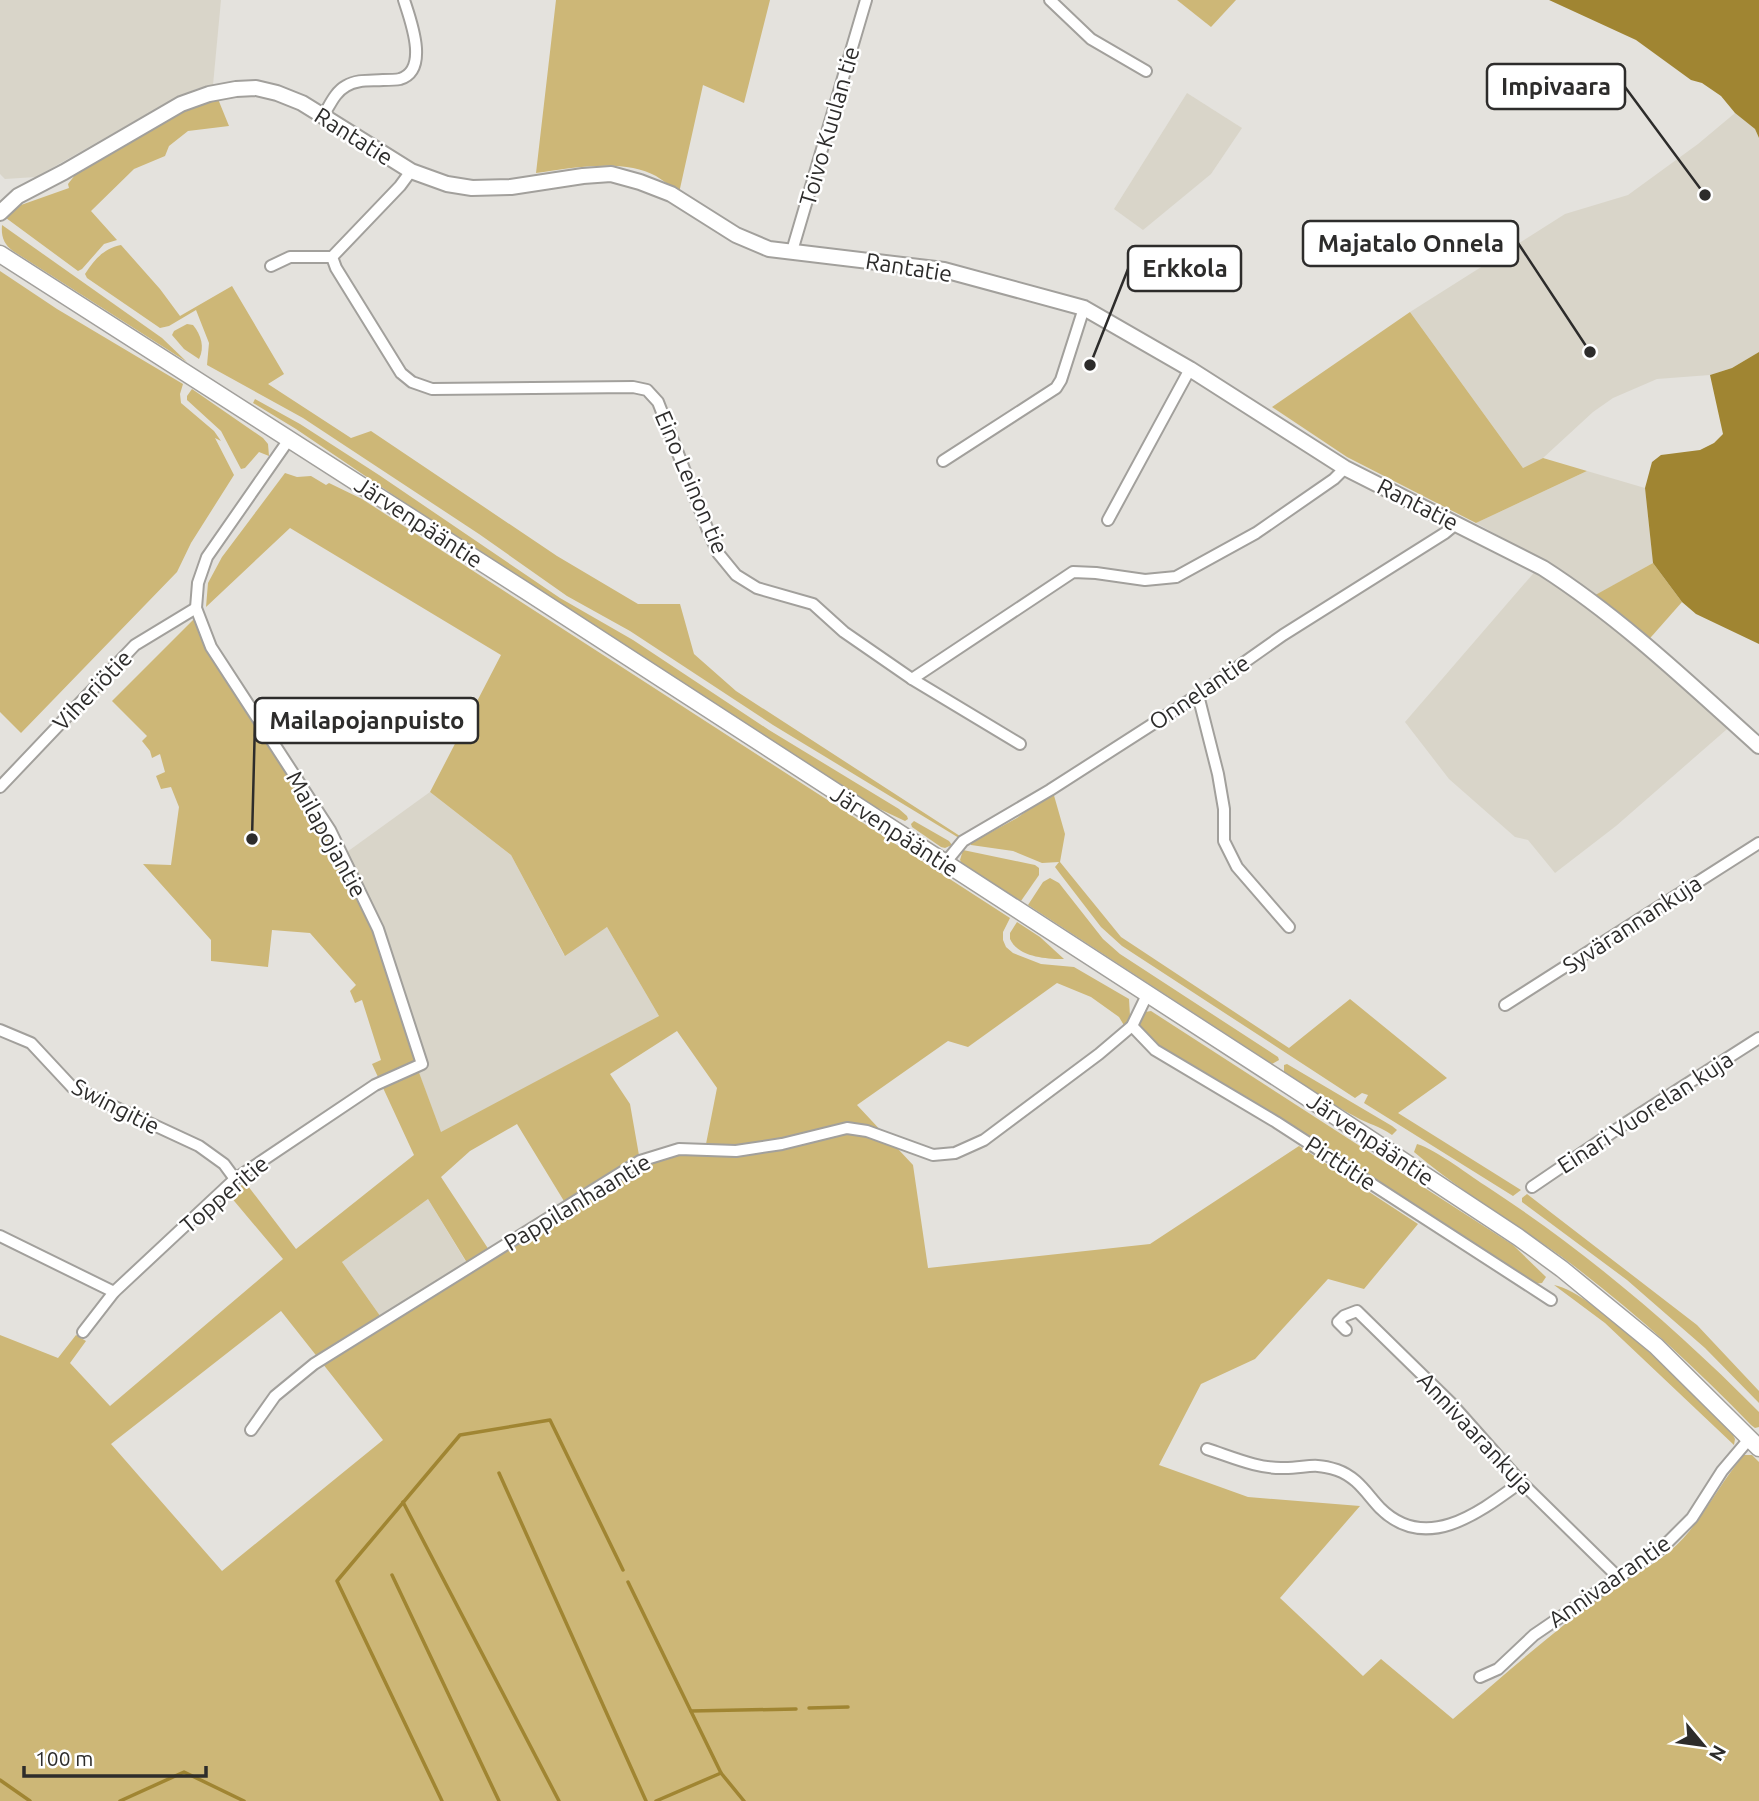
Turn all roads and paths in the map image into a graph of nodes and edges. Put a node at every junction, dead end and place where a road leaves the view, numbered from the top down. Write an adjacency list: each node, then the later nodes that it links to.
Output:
1 (404, 0): 5 (street)
2 (866, 0): 8 (street, Toivo Kuulan tie)
3 (1049, 0): 4 (street)
4 (1146, 71)
5 (323, 116): 6 (street, Rantatie); 7 (street, Rantatie)
6 (411, 171): 8 (street, Rantatie); 10 (street)
7 (0, 214)
8 (792, 251): 12 (street, Rantatie)
9 (0, 254): 14 (main road, Järvenpääntie)
10 (332, 257): 11 (street); 20 (street, Eino Leinon tie)
11 (271, 266)
12 (1084, 308): 13 (street, Rantatie); 15 (street)
13 (1190, 369): 16 (street, Rantatie); 17 (street)
14 (290, 438): 19 (street, Mailapojantie); 26 (main road, Järvenpääntie)
15 (943, 461)
16 (1345, 468): 18 (street, Rantatie); 20 (street)
17 (1108, 520)
18 (1456, 523): 21 (street, Onnelantie); 23 (street, Rantatie)
19 (196, 608): 24 (street, Viheriötie); 33 (street, Mailapojantie)
20 (912, 679): 22 (street, Eino Leinon tie)
21 (1198, 695): 26 (street, Onnelantie); 27 (street)
22 (1020, 744)
23 (1759, 746)
24 (0, 787)
25 (1759, 844): 29 (street, Syvärannankuja)
26 (945, 863): 28 (main road, Järvenpääntie)
27 (1289, 926)
28 (1147, 995): 30 (street, Pappilanhaantie); 42 (main road, Järvenpääntie)
29 (1505, 1005)
30 (1132, 1026): 38 (street, Pirttitie); 41 (street, Pappilanhaantie)
31 (0, 1030): 34 (street, Swingitie)
32 (1759, 1038): 35 (street, Einari Vuorelan kuja)
33 (422, 1064): 34 (street, Topperitie)
34 (235, 1179): 37 (street, Topperitie)
35 (1532, 1187)
36 (0, 1236): 37 (street)
37 (114, 1292): 40 (street, Topperitie)
38 (1551, 1300)
39 (1346, 1330): 44 (street, Annivaarankuja)
40 (83, 1332)
41 (251, 1430)
42 (1754, 1443): 45 (street, Annivaarantie)
43 (1207, 1449): 44 (street)
44 (1521, 1482): 45 (street, Annivaarankuja)
45 (1618, 1577): 46 (street, Annivaarantie)
46 (1480, 1677)

